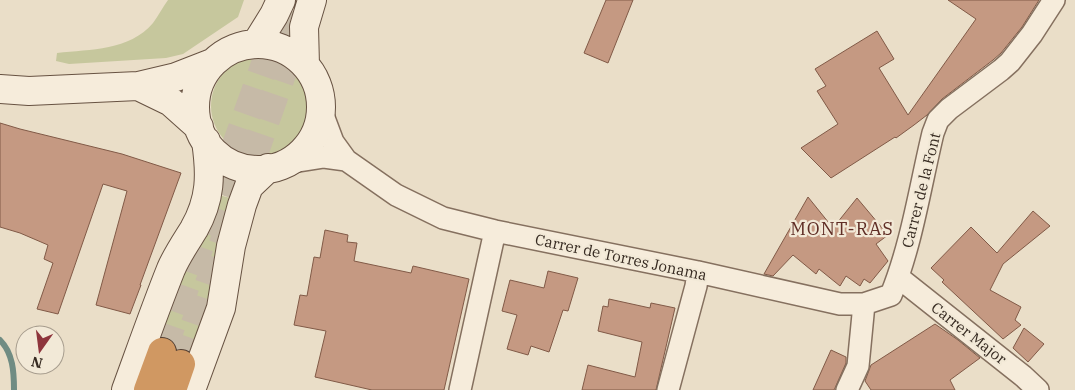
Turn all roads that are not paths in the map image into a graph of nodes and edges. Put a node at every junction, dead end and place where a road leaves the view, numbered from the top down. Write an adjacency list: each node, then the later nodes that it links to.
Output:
1 (281, 0): 4 (main road)
2 (312, 0): 6 (main road)
3 (1054, 0): 15 (street, Carrer de la Font)
4 (256, 44): 5 (main road); 6 (main road)
5 (212, 64): 7 (main road); 10 (main road)
6 (305, 65): 9 (main road)
7 (138, 86): 8 (main road); 10 (main road)
8 (0, 89)
9 (321, 110): 11 (street, Carrer de Torres Jonama); 12 (main road)
10 (202, 134): 12 (main road); 18 (main road)
11 (346, 160): 12 (street, Carrer de Torres Jonama); 13 (street, Carrer de Torres Jonama)
12 (277, 166): 21 (main road)
13 (495, 231): 14 (street, Carrer de Torres Jonama); 22 (street)
14 (698, 272): 16 (street, Carrer de Torres Jonama); 23 (street)
15 (898, 277): 16 (street, Carrer de Torres Jonama); 24 (street, Carrer Major)
16 (864, 304): 17 (street)
17 (853, 386)
18 (126, 390)
19 (148, 390): 20 (highway)
20 (172, 390)
21 (191, 390)
22 (460, 390)
23 (668, 390)
24 (1038, 390)

